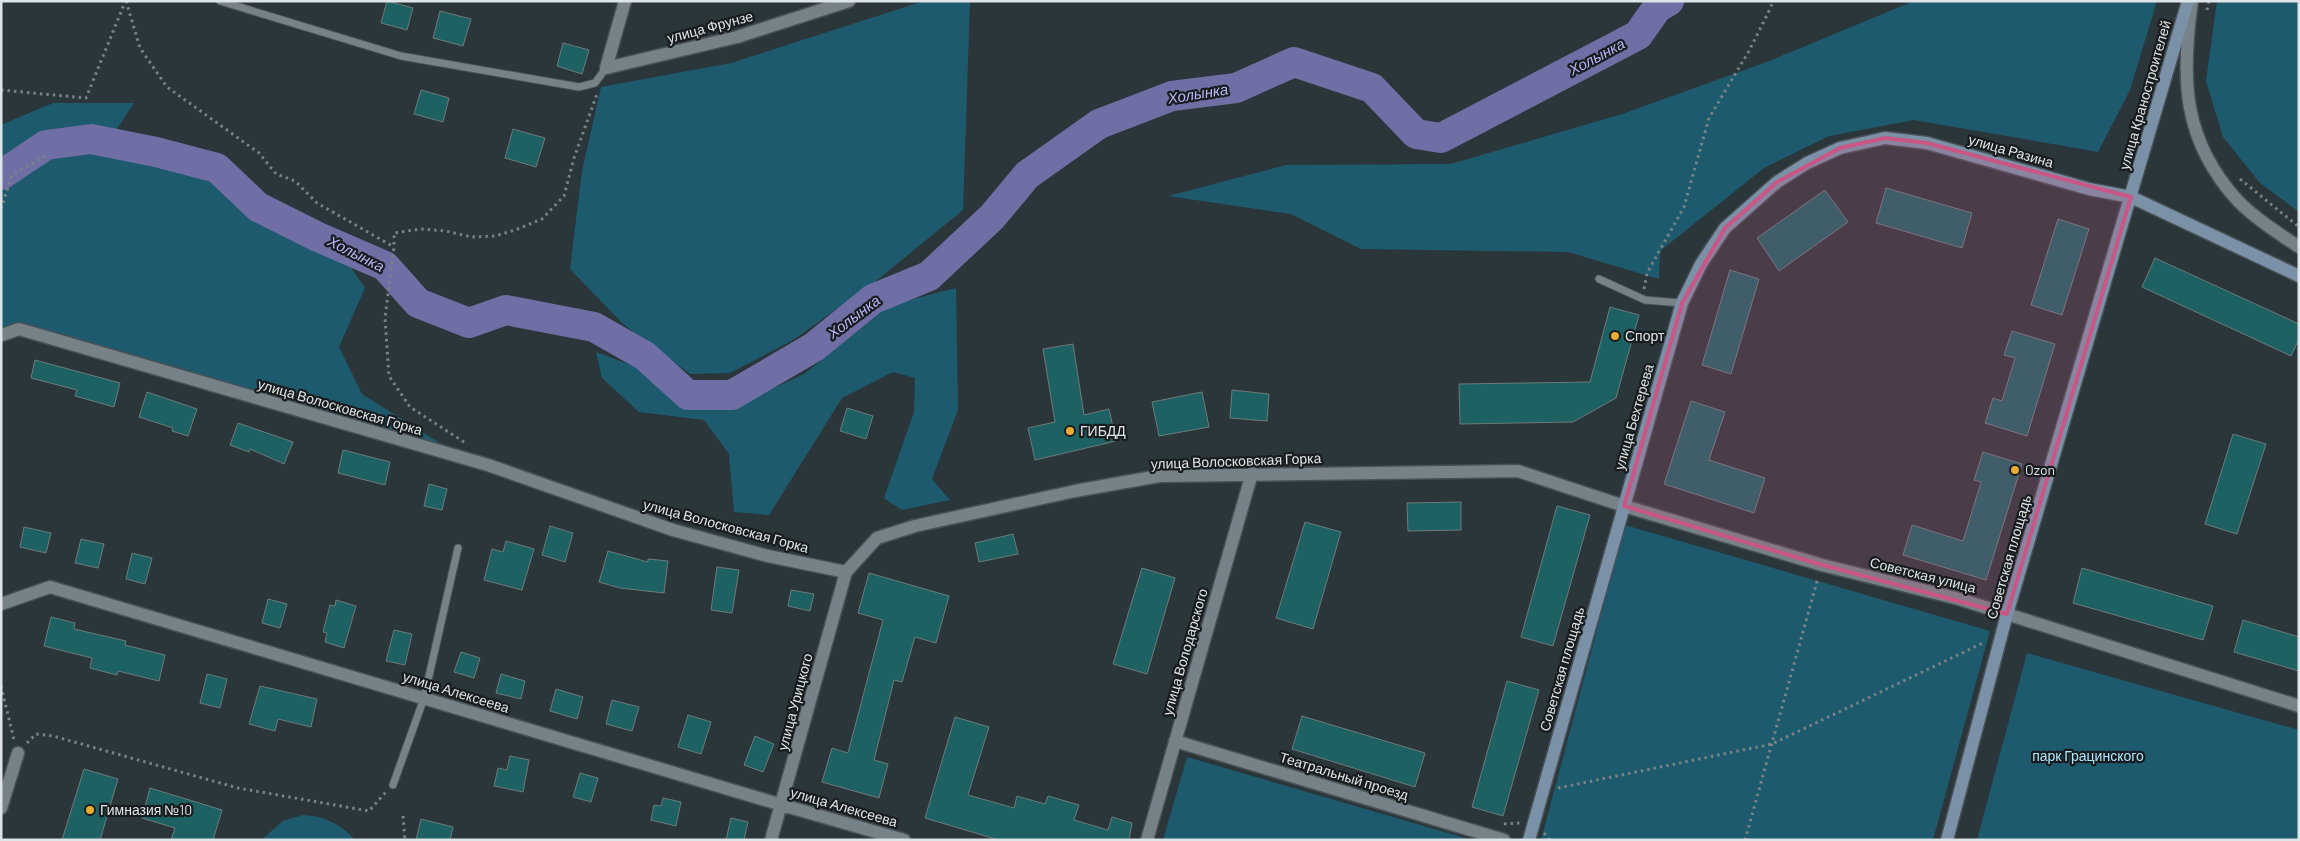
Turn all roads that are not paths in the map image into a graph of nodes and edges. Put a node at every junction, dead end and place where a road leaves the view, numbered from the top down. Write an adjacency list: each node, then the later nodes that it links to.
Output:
1 (220, 1): 5 (lane)
2 (625, 1): 5 (street)
3 (849, 1): 5 (street, улица Фрунзе)
4 (2190, 1): 6 (street, улица Краностроителей); 8 (street)
5 (606, 68)
6 (2131, 197): 7 (street, улица Разина); 9 (street, улица Разина); 18 (street, Советская площадь)
7 (1725, 228): 11 (street, улица Бехтерева)
8 (2299, 247)
9 (2299, 276)
10 (1599, 279): 11 (lane)
11 (1682, 303): 14 (street, улица Бехтерева)
12 (2, 335): 16 (street, улица Волосковская Горка)
13 (1252, 473): 14 (street, улица Волосковская Горка); 16 (street, улица Волосковская Горка); 21 (street, улица Володарского)
14 (1624, 506): 18 (street, Советская улица); 30 (street, Советская площадь)
15 (458, 548): 19 (lane)
16 (846, 572): 24 (street, улица Урицкого)
17 (1, 604): 19 (street, улица Алексеева)
18 (2007, 614): 20 (street, Советская улица); 31 (street, Советская площадь)
19 (424, 698): 23 (lane); 24 (street, улица Алексеева)
20 (2299, 706)
21 (1175, 741): 28 (street, улица Володарского); 29 (street, Театральный проезд)
22 (18, 753): 25 (street)
23 (393, 785)
24 (782, 805): 26 (street, улица Урицкого); 27 (street, улица Алексеева)
25 (1, 808)
26 (771, 840)
27 (904, 840)
28 (1147, 840)
29 (1504, 840)
30 (1529, 840)
31 (1948, 840)

